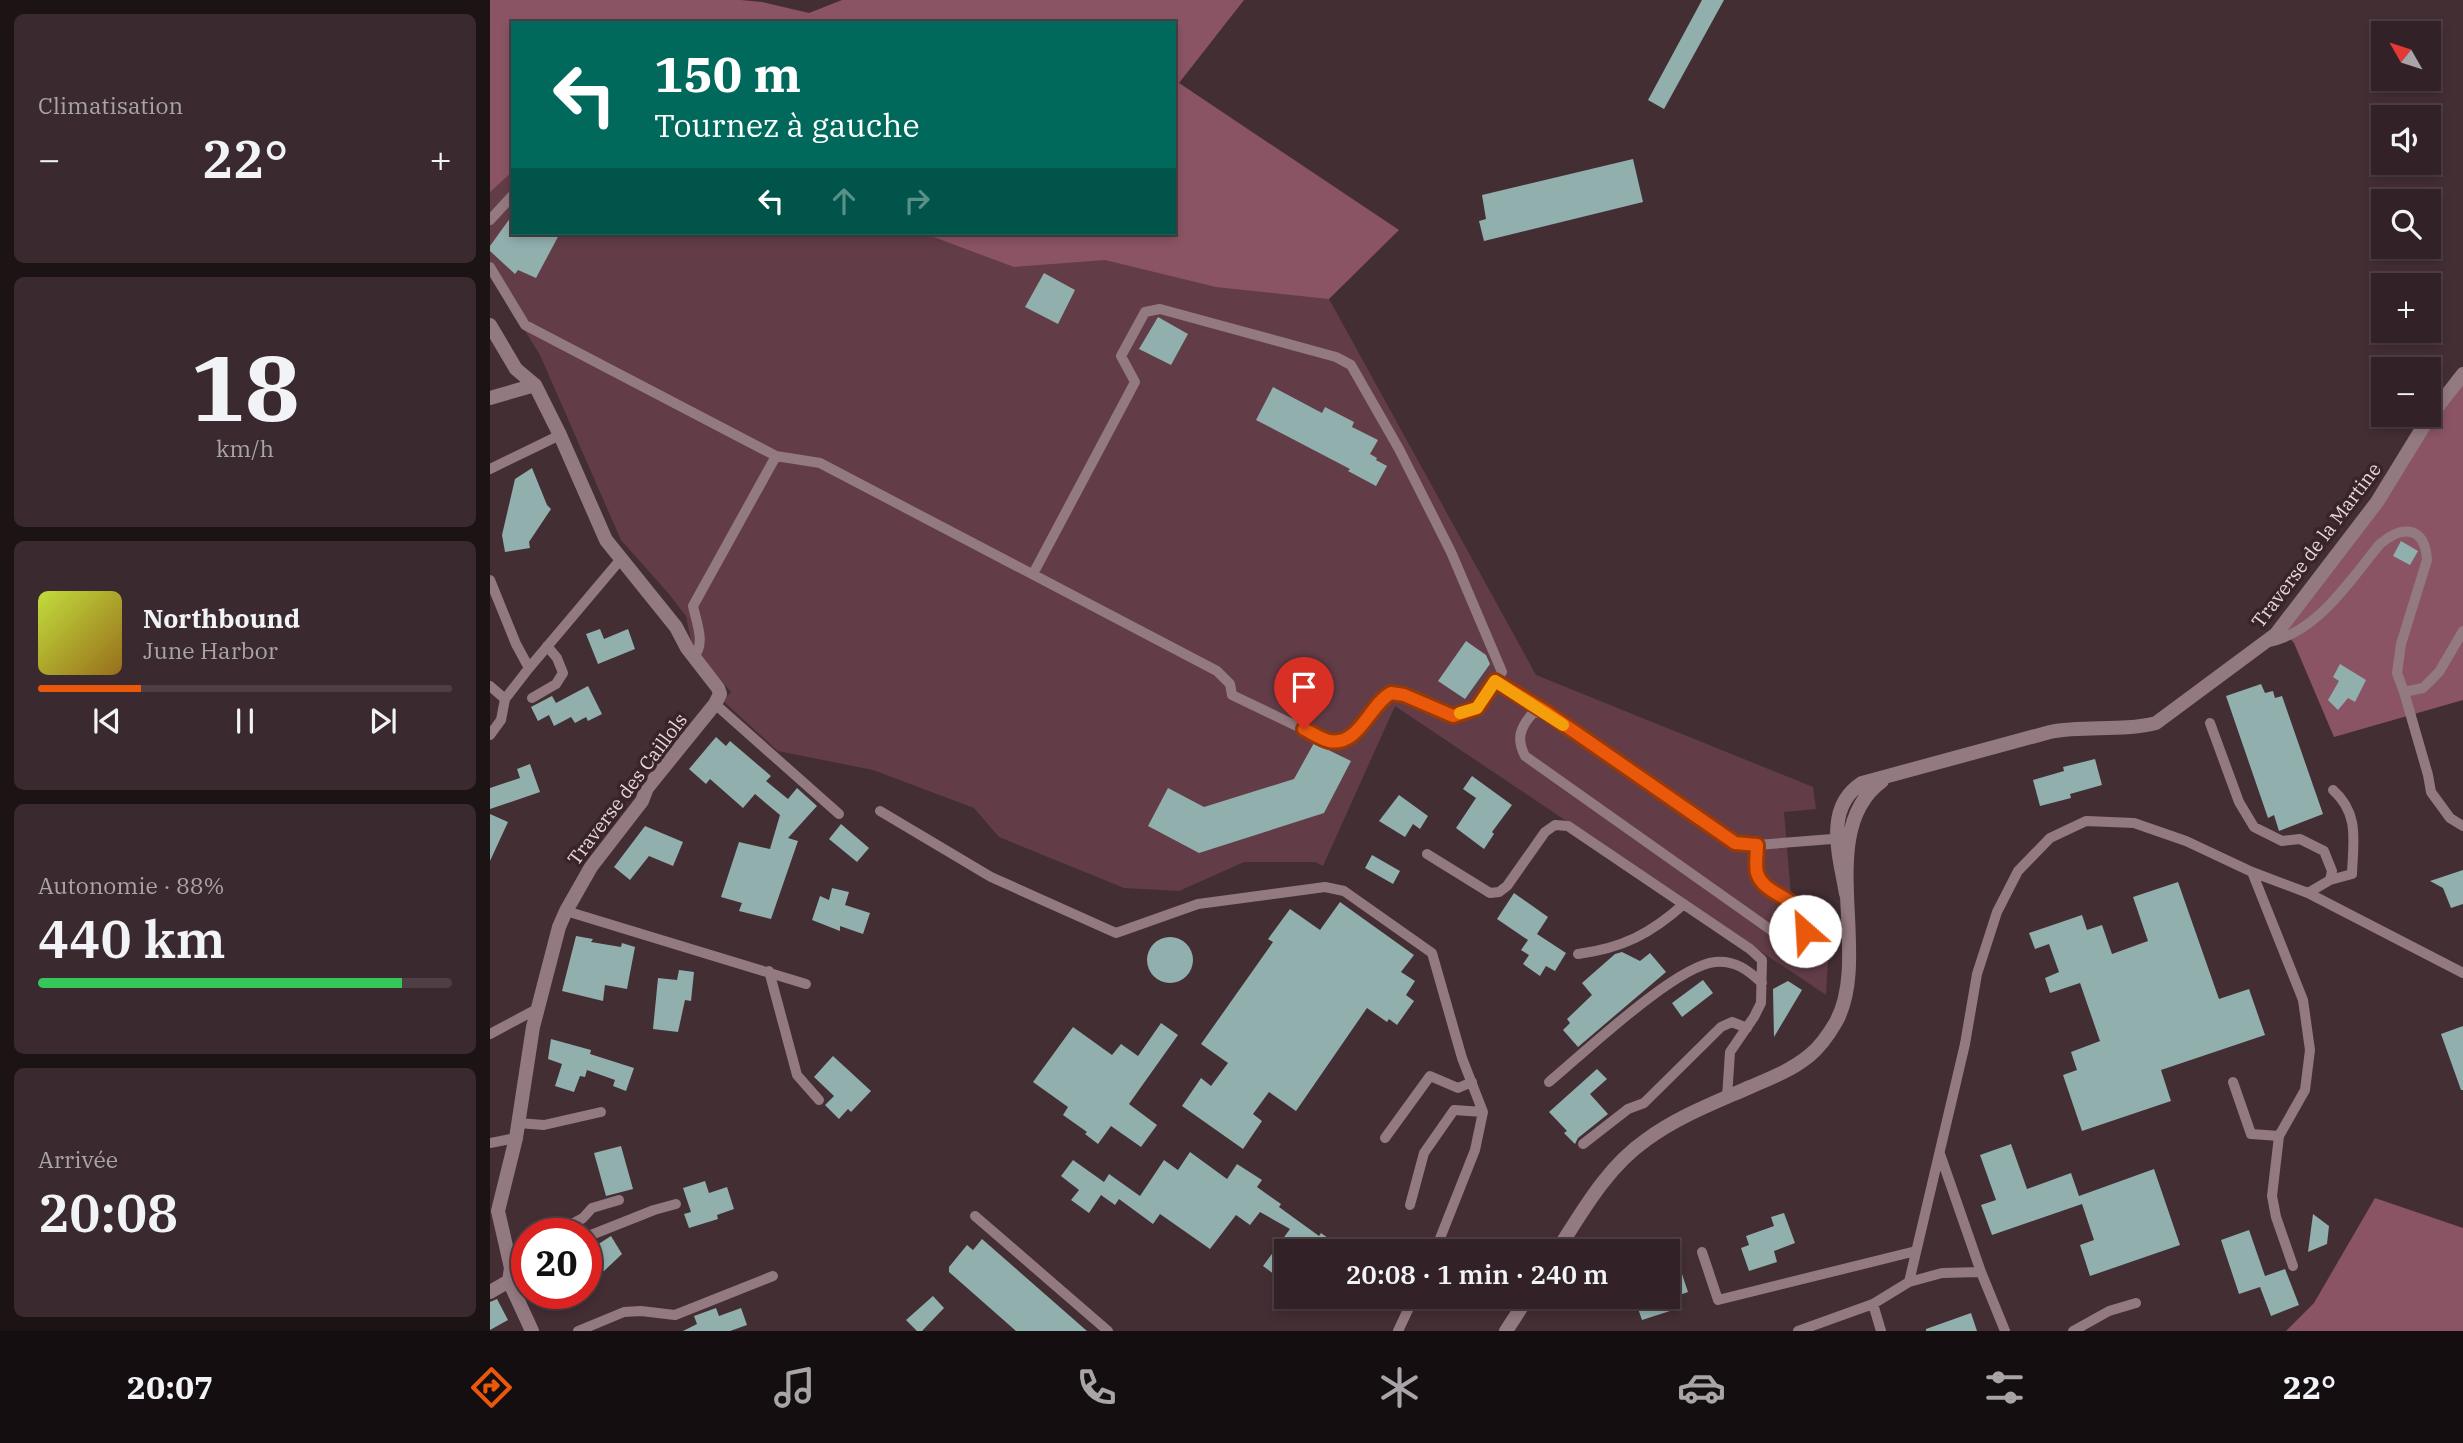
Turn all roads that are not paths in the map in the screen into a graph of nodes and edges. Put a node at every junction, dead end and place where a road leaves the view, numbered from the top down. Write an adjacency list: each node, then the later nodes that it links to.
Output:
1 (511, 197): 2 (lane)
2 (490, 220)
3 (490, 267): 9 (lane)
4 (490, 325): 6 (street)
5 (2463, 374): 15 (street, Traverse de la Martine)
6 (535, 385): 7 (street); 8 (street)
7 (490, 398)
8 (560, 435): 10 (lane); 11 (street)
9 (776, 456): 12 (lane); 17 (lane)
10 (490, 469)
11 (621, 559): 16 (lane); 17 (street)
12 (1033, 574): 19 (lane); 19 (lane)
13 (490, 580): 18 (lane)
14 (2463, 631): 21 (lane)
15 (2265, 643): 21 (lane); 32 (street, Traverse de la Martine)
16 (547, 646): 18 (lane); 22 (lane)
17 (694, 656): 24 (street)
18 (528, 668): 23 (lane)
19 (1495, 681): 25 (lane)
20 (490, 686): 23 (lane)
21 (2404, 692): 31 (lane)
22 (531, 698)
23 (505, 699): 27 (lane)
24 (715, 704): 30 (lane); 39 (street, Traverse des Caillols)
25 (1546, 712): 33 (lane); 33 (lane)
26 (2210, 723): 36 (lane)
27 (490, 735)
28 (2333, 790): 36 (lane)
29 (880, 811): 48 (lane)
30 (839, 814)
31 (2463, 826)
32 (1844, 838): 33 (lane); 51 (street, Traverse de la Martine)
33 (1757, 845)
34 (1427, 854): 38 (lane)
35 (2252, 872): 37 (lane); 56 (lane); 60 (lane)
36 (2330, 880): 37 (lane)
37 (2308, 893): 42 (lane)
38 (1684, 904): 40 (lane); 43 (lane)
39 (566, 911): 41 (lane); 45 (street, Traverse des Caillols)
40 (1578, 954)
41 (769, 971): 44 (lane); 52 (lane)
42 (2463, 973)
43 (1762, 983): 46 (lane); 49 (lane)
44 (806, 984)
45 (537, 1009): 47 (lane); 55 (street, Traverse des Caillols)
46 (1747, 1028): 51 (lane); 59 (lane)
47 (490, 1034)
48 (1472, 1082): 54 (lane); 57 (lane)
49 (1549, 1082)
50 (2233, 1082): 56 (lane)
51 (1727, 1097): 68 (street, Traverse de la Martine)
52 (819, 1100)
53 (600, 1112): 55 (lane)
54 (1483, 1112): 63 (lane); 67 (lane)
55 (517, 1130): 58 (lane); 72 (street, Traverse des Caillols)
56 (2278, 1136): 71 (lane)
57 (1385, 1138)
58 (490, 1143)
59 (1583, 1144)
60 (1940, 1154): 69 (lane); 73 (lane)
61 (619, 1200): 65 (lane)
62 (676, 1204): 66 (lane)
63 (1410, 1205)
64 (975, 1216): 83 (lane)
65 (583, 1218)
66 (602, 1231)
67 (1440, 1239)
68 (1565, 1239)
69 (1916, 1251): 70 (lane); 75 (lane)
70 (1702, 1252)
71 (2292, 1266)
72 (510, 1269): 76 (street); 81 (street, Traverse des Caillols)
73 (1981, 1272): 75 (lane); 88 (lane)
74 (773, 1276): 82 (lane)
75 (1909, 1282): 78 (lane)
76 (490, 1292)
77 (2136, 1303): 89 (lane)
78 (1873, 1304): 86 (lane); 87 (lane)
79 (1408, 1309): 84 (lane)
80 (1520, 1309): 85 (street)
81 (532, 1331)
82 (579, 1331)
83 (1108, 1331)
84 (1398, 1331)
85 (1506, 1331)
86 (1798, 1331)
87 (1881, 1331)
88 (2005, 1331)
89 (2073, 1331)

